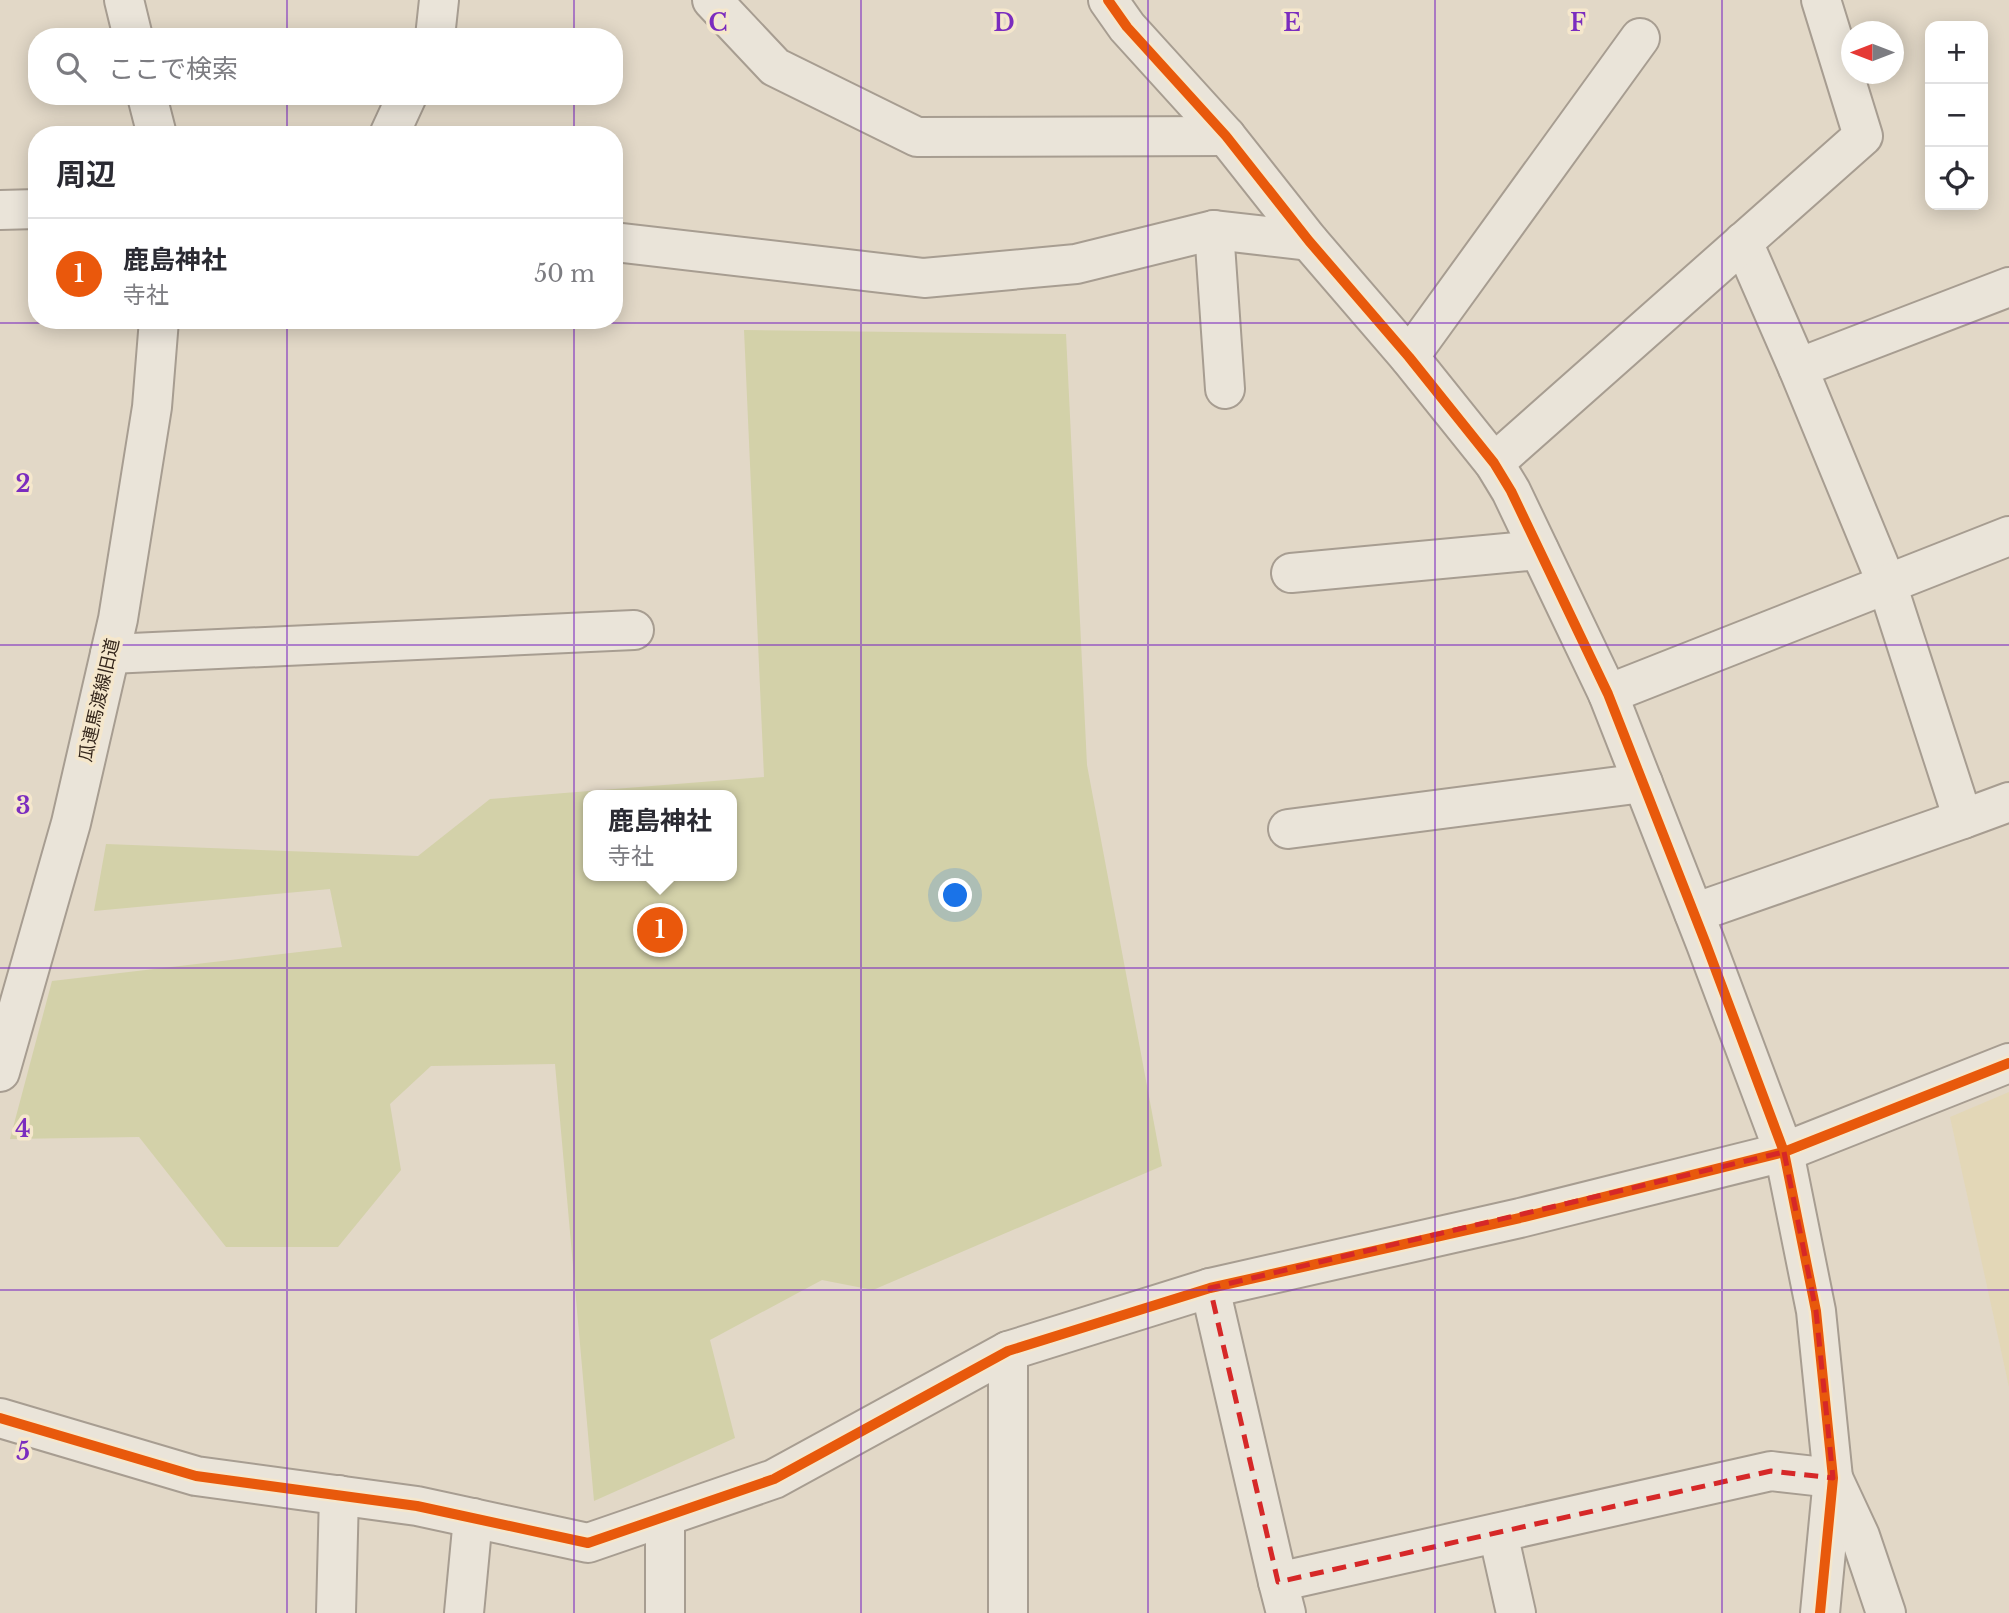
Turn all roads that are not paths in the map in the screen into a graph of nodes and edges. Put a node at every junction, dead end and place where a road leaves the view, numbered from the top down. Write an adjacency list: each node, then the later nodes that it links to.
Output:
1 (124, 0): 6 (street)
2 (439, 0): 7 (street)
3 (712, 0): 13 (street)
4 (1108, 0): 13 (street)
5 (1821, 0): 18 (street)
6 (131, 28)
7 (436, 28)
8 (1640, 38): 22 (street)
9 (149, 105): 11 (street)
10 (403, 105): 12 (street)
11 (155, 126)
12 (393, 126)
13 (1226, 136): 17 (street)
14 (28, 209): 15 (street)
15 (0, 210)
16 (1214, 230): 17 (street); 19 (street); 24 (street)
17 (1309, 241): 22 (street)
18 (1743, 242): 23 (street); 25 (street)
19 (623, 243)
20 (2009, 287): 23 (street)
21 (158, 329): 31 (street, 瓜連馬渡線旧道)
22 (1409, 357): 25 (street)
23 (1798, 368): 29 (street)
24 (1225, 389)
25 (1494, 463): 27 (street)
26 (2009, 536): 29 (street)
27 (1539, 550): 28 (street); 32 (street)
28 (1291, 573)
29 (1887, 584): 32 (street); 35 (street)
30 (634, 630): 31 (street)
31 (110, 654): 39 (street, 瓜連馬渡線旧道)
32 (1608, 694): 33 (street)
33 (1643, 783): 36 (street); 37 (street)
34 (2009, 802): 35 (street)
35 (1964, 819): 37 (street)
36 (1288, 829)
37 (1694, 913): 40 (street)
38 (2009, 1063): 40 (street)
39 (0, 1072)
40 (1784, 1152): 41 (street); 44 (street)
41 (1210, 1288): 42 (street); 49 (street)
42 (1008, 1351): 46 (street); 53 (street)
43 (0, 1418): 45 (street)
44 (1833, 1478): 48 (street); 55 (street); 56 (street)
45 (339, 1495): 47 (street); 50 (street)
46 (665, 1517): 47 (street); 52 (street)
47 (473, 1518): 51 (street)
48 (1498, 1533): 49 (street); 54 (street)
49 (1282, 1597)
50 (336, 1613)
51 (464, 1613)
52 (665, 1613)
53 (1008, 1613)
54 (1516, 1613)
55 (1820, 1613)
56 (1886, 1613)

